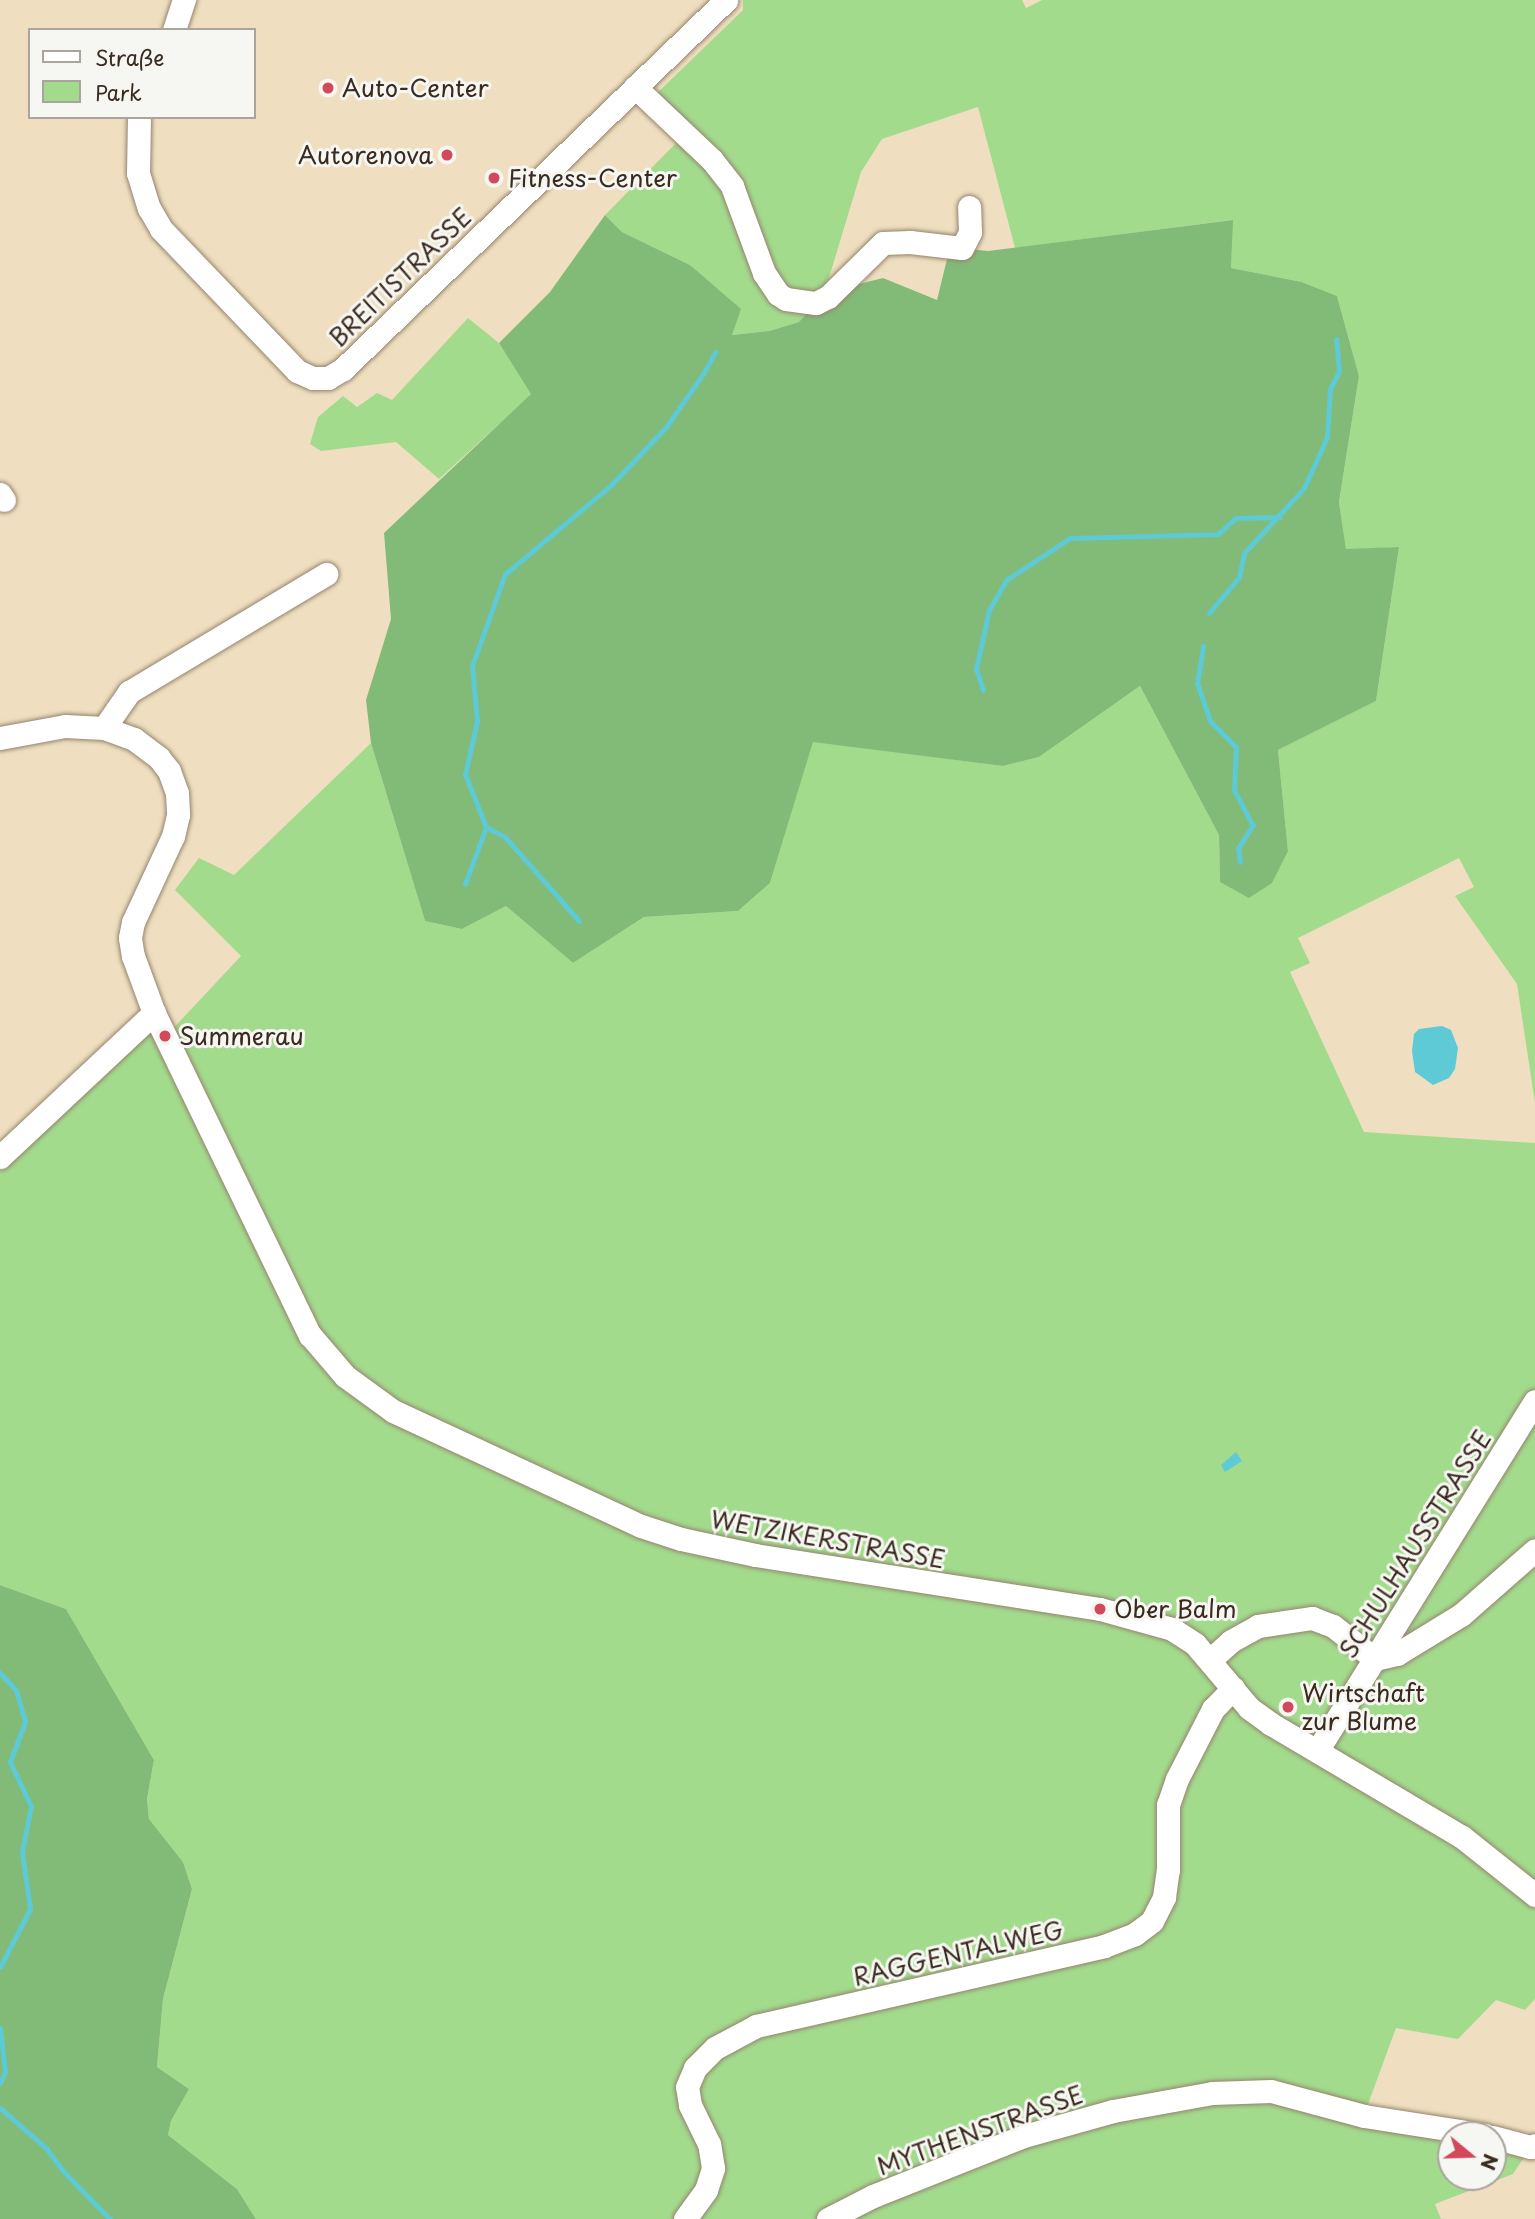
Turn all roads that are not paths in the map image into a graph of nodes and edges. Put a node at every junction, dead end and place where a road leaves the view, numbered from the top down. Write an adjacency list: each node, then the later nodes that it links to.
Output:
1 (184, 0): 3 (street)
2 (726, 0): 4 (street, BREITISTRASSE)
3 (175, 28)
4 (635, 87): 5 (street, BREITISTRASSE); 6 (street)
5 (139, 119)
6 (969, 207)
7 (326, 575): 8 (street)
8 (104, 728): 9 (street, WETZIKERSTRASSE); 10 (street, WETZIKERSTRASSE)
9 (0, 738)
10 (155, 1013): 11 (street); 15 (street, WETZIKERSTRASSE)
11 (0, 1157)
12 (1535, 1401): 14 (street, SCHULHAUSSTRASSE)
13 (1535, 1550): 14 (street)
14 (1375, 1659): 15 (street); 17 (street, SCHULHAUSSTRASSE)
15 (1210, 1660): 16 (street, WETZIKERSTRASSE)
16 (1233, 1688): 17 (street, WETZIKERSTRASSE); 22 (street, RAGGENTALWEG)
17 (1317, 1751): 18 (street, WETZIKERSTRASSE)
18 (1535, 1895)
19 (1437, 2127): 23 (street, MYTHENSTRASSE)
20 (1507, 2141): 21 (street)
21 (1535, 2145)
22 (685, 2219)
23 (828, 2219)

